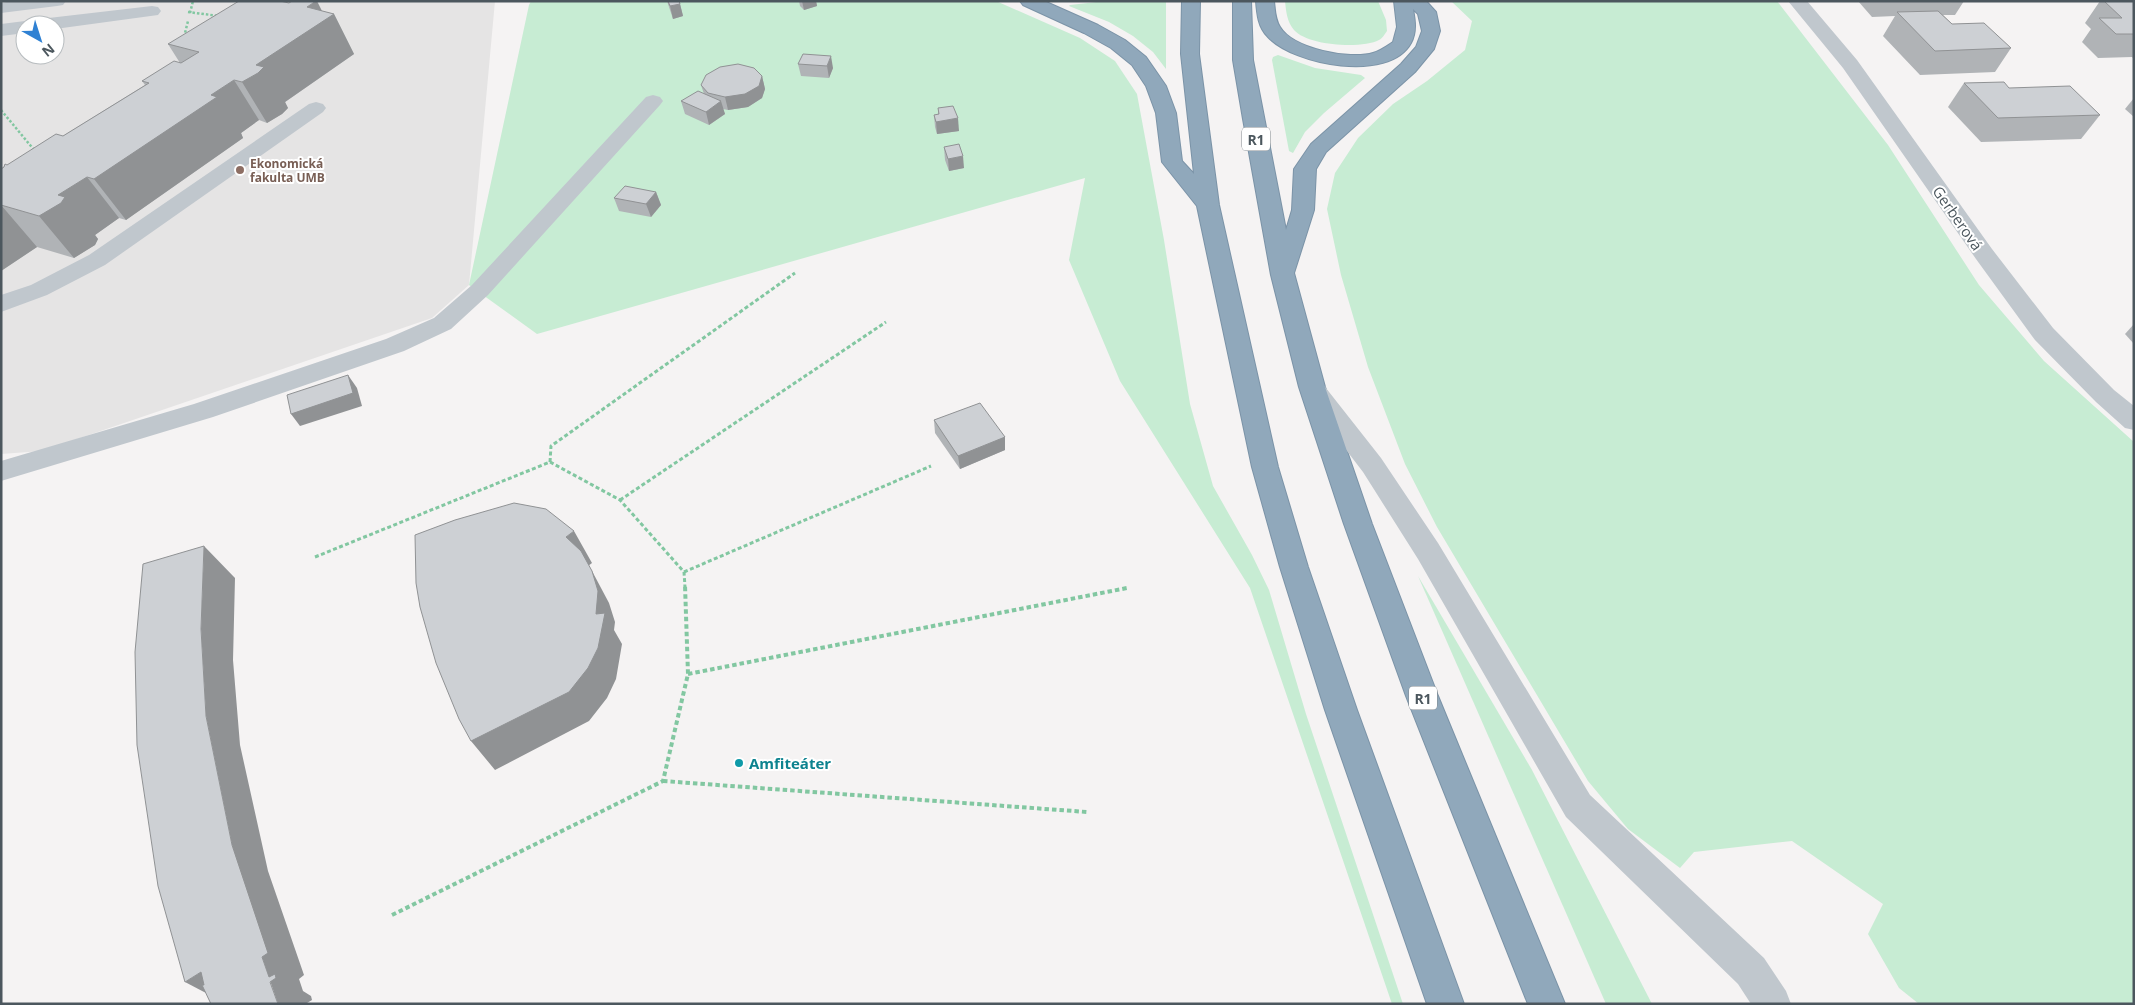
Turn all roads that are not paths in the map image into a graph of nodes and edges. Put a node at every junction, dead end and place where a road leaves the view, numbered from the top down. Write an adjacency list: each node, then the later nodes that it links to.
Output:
1 (57, 1): 9 (street)
2 (1029, 1): 16 (highway)
3 (1191, 1): 16 (highway)
4 (1242, 1): 17 (highway, R1)
5 (1265, 1): 6 (highway)
6 (1403, 1)
7 (1415, 1): 17 (highway)
8 (1797, 1): 20 (street, Gerberová)
9 (1, 8)
10 (152, 11): 11 (street)
11 (65, 22)
12 (15, 28): 13 (street)
13 (1, 30)
14 (653, 101): 21 (street)
15 (316, 108): 18 (street)
16 (1208, 205): 22 (highway)
17 (1283, 274): 19 (highway, R1)
18 (1, 304)
19 (1312, 387): 23 (highway, R1); 24 (street)
20 (2134, 421)
21 (1, 471)
22 (1446, 1004)
23 (1547, 1004)
24 (1773, 1004)

